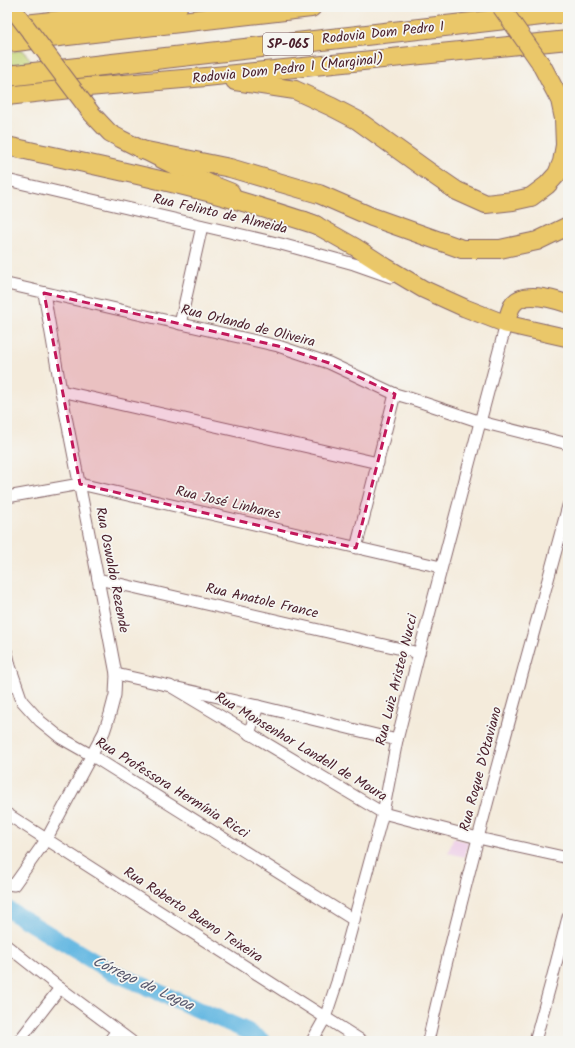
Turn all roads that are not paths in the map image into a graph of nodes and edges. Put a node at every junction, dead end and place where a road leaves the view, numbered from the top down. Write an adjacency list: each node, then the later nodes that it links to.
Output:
1 (178, 7): 5 (highway)
2 (311, 7): 7 (highway, SP-065)
3 (501, 7): 8 (main road, bridge)
4 (568, 12): 9 (highway, Rodovia Dom Pedro I / SP-065)
5 (11, 14): 14 (main road, bridge)
6 (568, 40): 10 (highway, Rodovia Dom Pedro I (Marginal) / SP-065)
7 (7, 42)
8 (540, 62): 10 (highway); 12 (main road)
9 (7, 76)
10 (206, 78): 11 (highway, Rodovia Dom Pedro I (Marginal) / SP-065)
11 (7, 96)
12 (568, 101)
13 (7, 146): 16 (highway)
14 (142, 150): 16 (main road); 18 (highway)
15 (7, 180): 17 (street, Rua Felinto de Almeida)
16 (316, 225): 20 (main road)
17 (202, 226): 20 (street, Rua Felinto de Almeida); 23 (street)
18 (568, 226)
19 (7, 284): 21 (street, Rua Orlando de Oliveira)
20 (423, 289): 24 (main road)
21 (44, 293): 23 (street, Rua Orlando de Oliveira); 26 (street, Rua Oswaldo Rezende)
22 (568, 304): 24 (main road)
23 (180, 324): 27 (street, Rua Orlando de Oliveira)
24 (506, 324): 25 (main road); 28 (street, Rua Luiz Aristeo Nucci)
25 (568, 338)
26 (61, 391): 30 (street); 31 (street, Rua Oswaldo Rezende)
27 (395, 394): 28 (street, Rua Orlando de Oliveira); 30 (street)
28 (481, 422): 29 (street, Rua Orlando de Oliveira); 35 (street, Rua Luiz Aristeo Nucci)
29 (568, 444)
30 (378, 463): 34 (street)
31 (80, 484): 32 (street, Rua José Linhares); 34 (street, Rua José Linhares); 36 (street, Rua Oswaldo Rezende)
32 (7, 497)
33 (568, 506): 47 (street, Rua Roque D'Otaviano)
34 (356, 548): 35 (street, Rua José Linhares)
35 (441, 568): 38 (street, Rua Luiz Aristeo Nucci)
36 (98, 579): 38 (street, Rua Anatole France); 39 (street, Rua Oswaldo Rezende)
37 (7, 653): 44 (street, Rua Professora Hermínia Ricci)
38 (419, 653): 43 (street, Rua Luiz Aristeo Nucci)
39 (116, 674): 40 (street, Rua Monsenhor Landell de Moura); 44 (street, Rua Oswaldo Rezende)
40 (170, 686): 41 (street); 42 (street, Rua Monsenhor Landell de Moura)
41 (258, 706): 42 (street); 43 (street)
42 (249, 734): 45 (street, Rua Monsenhor Landell de Moura)
43 (397, 740): 45 (street, Rua Luiz Aristeo Nucci)
44 (91, 755): 48 (street, Rua Oswaldo Rezende); 52 (street, Rua Professora Hermínia Ricci)
45 (383, 813): 47 (street, Rua Monsenhor Landell de Moura); 52 (street, Rua Luiz Aristeo Nucci)
46 (7, 814): 48 (street, Rua Roberto Bueno Teixeira)
47 (478, 838): 49 (street, Rua Monsenhor Landell de Moura); 62 (street, Rua Roque D'Otaviano)
48 (46, 840): 50 (street, Rua Oswaldo Rezende); 55 (street, Rua Roberto Bueno Teixeira)
49 (568, 858)
50 (7, 884)
51 (568, 917): 63 (street)
52 (354, 920): 55 (street, Rua Luiz Aristeo Nucci)
53 (7, 946): 54 (street)
54 (60, 988): 56 (street); 57 (street)
55 (325, 1018): 60 (street, Rua Luiz Aristeo Nucci); 61 (street, Rua Roberto Bueno Teixeira)
56 (117, 1030): 58 (street); 59 (street)
57 (19, 1041)
58 (108, 1041)
59 (131, 1041)
60 (312, 1041)
61 (362, 1041)
62 (428, 1041)
63 (535, 1041)

